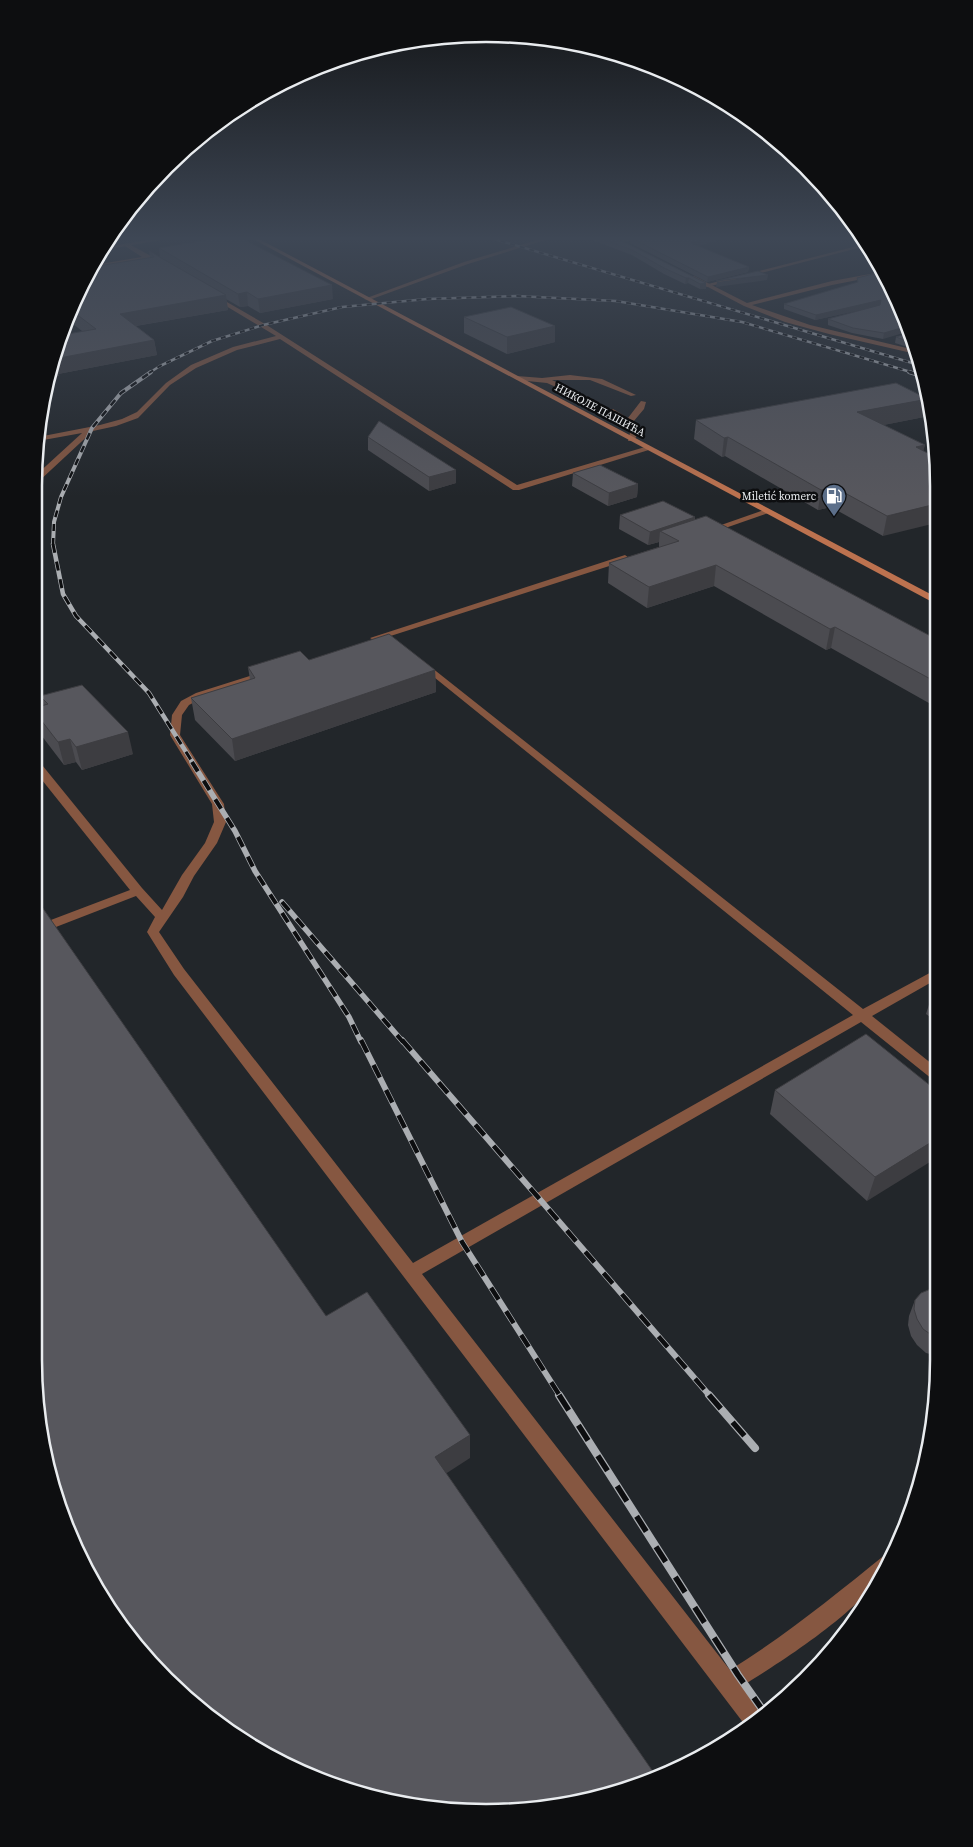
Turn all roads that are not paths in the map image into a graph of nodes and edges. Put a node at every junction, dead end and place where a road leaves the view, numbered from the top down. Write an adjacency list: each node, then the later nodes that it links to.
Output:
1 (262, 324): 6 (street)
2 (415, 324): 10 (main road, НИКОЛЕ ПАШИЋА)
3 (802, 324): 5 (street)
4 (814, 324): 5 (street)
5 (807, 326): 8 (street)
6 (280, 337): 17 (street); 20 (street)
7 (896, 339): 8 (street)
8 (881, 344): 9 (street)
9 (909, 351)
10 (517, 378): 11 (street); 19 (main road, НИКОЛЕ ПАШИЋА)
11 (544, 379): 12 (street); 14 (street)
12 (633, 395)
13 (642, 402): 16 (street)
14 (598, 404)
15 (610, 410): 16 (street)
16 (629, 422): 19 (street)
17 (92, 428): 18 (street); 21 (street)
18 (45, 438)
19 (631, 439): 20 (main road, НИКОЛЕ ПАШИЋА)
20 (648, 449): 22 (main road, НИКОЛЕ ПАШИЋА)
21 (42, 473)
22 (767, 512): 23 (street); 25 (main road, НИКОЛЕ ПАШИЋА)
23 (694, 536)
24 (639, 554): 26 (street)
25 (930, 598)
26 (359, 644)
27 (410, 653): 34 (street)
28 (274, 671): 32 (street)
29 (42, 772): 30 (street)
30 (138, 891): 31 (street); 32 (street)
31 (42, 928)
32 (153, 932): 36 (street)
33 (930, 977): 34 (street)
34 (861, 1016): 35 (street); 36 (street)
35 (930, 1070)
36 (412, 1272): 38 (street)
37 (874, 1577): 38 (street)
38 (727, 1683): 39 (street)
39 (752, 1716)

